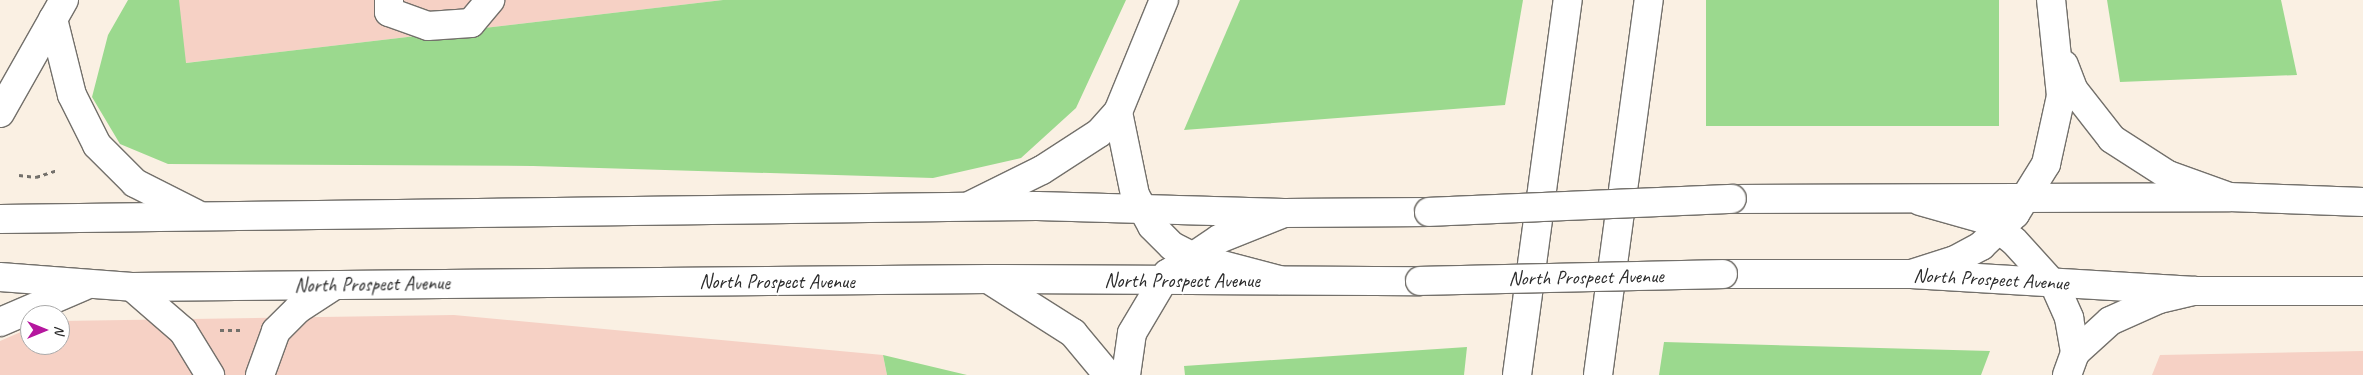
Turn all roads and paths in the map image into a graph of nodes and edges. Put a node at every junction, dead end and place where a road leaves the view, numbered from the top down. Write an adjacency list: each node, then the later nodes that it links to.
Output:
1 (389, 0): 2 (main road)
2 (490, 0)
3 (1164, 0): 11 (main road)
4 (1568, 0): 45 (main road)
5 (1649, 0): 46 (main road)
6 (2051, 0): 8 (main road)
7 (58, 10): 9 (main road); 22 (main road)
8 (2059, 52): 15 (main road); 17 (main road)
9 (24, 68): 10 (main road); 12 (main road)
10 (0, 84)
11 (1118, 112): 19 (main road); 20 (main road)
12 (0, 113)
13 (58, 170): 14 (path)
14 (19, 175)
15 (2229, 197): 17 (main road); 18 (main road)
16 (1920, 201): 17 (main road); 21 (main road, bridge); 24 (main road)
17 (2025, 201): 24 (main road)
18 (2363, 202)
19 (969, 206): 20 (main road); 22 (main road)
20 (1142, 209): 21 (main road); 25 (main road)
21 (1284, 213): 25 (main road)
22 (207, 218): 23 (main road)
23 (0, 219)
24 (2000, 230): 26 (main road); 31 (main road)
25 (1190, 255): 29 (main road); 30 (main road)
26 (1911, 274): 30 (main road, North Prospect Avenue, bridge); 31 (main road, North Prospect Avenue)
27 (0, 277): 33 (main road, North Prospect Avenue)
28 (988, 279): 29 (main road, North Prospect Avenue); 32 (main road, North Prospect Avenue); 43 (main road)
29 (1163, 279): 30 (main road, North Prospect Avenue); 44 (main road)
30 (1280, 280)
31 (2052, 282): 35 (main road, North Prospect Avenue); 40 (main road)
32 (335, 285): 34 (main road, North Prospect Avenue); 42 (main road)
33 (84, 286): 34 (main road, North Prospect Avenue); 37 (main road)
34 (132, 287): 41 (main road)
35 (2194, 291): 36 (main road, North Prospect Avenue); 40 (main road)
36 (2363, 291)
37 (0, 322)
38 (212, 330): 39 (path)
39 (252, 330)
40 (2071, 364)
41 (210, 375)
42 (260, 375)
43 (1108, 375)
44 (1126, 375)
45 (1517, 375)
46 (1598, 375)

